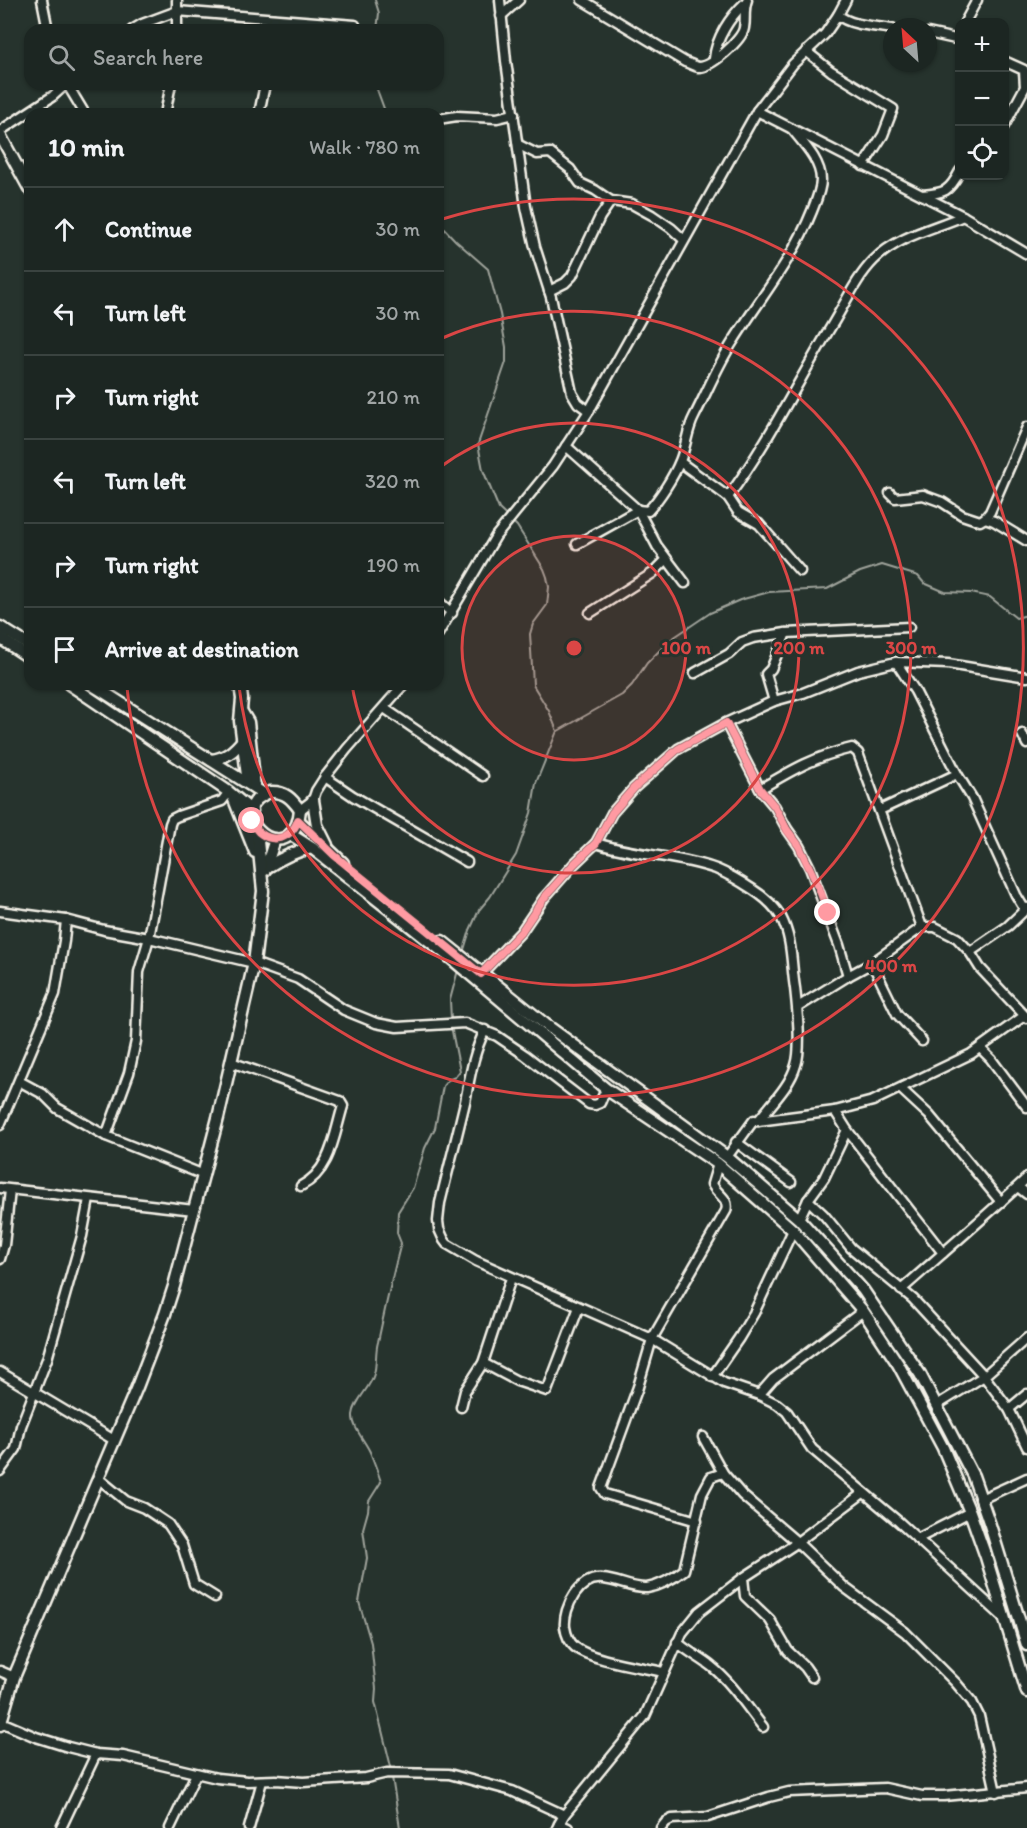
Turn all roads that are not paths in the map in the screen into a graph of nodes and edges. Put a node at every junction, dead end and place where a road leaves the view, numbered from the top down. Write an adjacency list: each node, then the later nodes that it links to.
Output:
1 (42, 0): 14 (street)
2 (177, 0): 9 (street)
3 (500, 0): 11 (street)
4 (519, 0): 11 (street)
5 (582, 0): 23 (street)
6 (846, 0): 10 (street)
7 (977, 0): 12 (street)
8 (746, 1): 23 (street); 23 (street)
9 (177, 11): 13 (street); 15 (street); 16 (street)
10 (838, 15): 19 (street); 22 (street)
11 (501, 16): 34 (street)
12 (967, 18)
13 (274, 19): 17 (street); 18 (street)
14 (47, 24)
15 (142, 24)
16 (177, 24)
17 (274, 24)
18 (342, 24)
19 (883, 27)
20 (937, 34): 21 (street)
21 (955, 37)
22 (806, 51): 33 (street); 41 (street)
23 (714, 59)
24 (1009, 63): 37 (street)
25 (60, 90): 29 (street)
26 (71, 90): 30 (street)
27 (170, 90): 31 (street)
28 (264, 90): 32 (street)
29 (36, 108)
30 (81, 108)
31 (166, 108)
32 (261, 108)
33 (757, 111): 38 (street); 47 (street)
34 (514, 114): 36 (street); 40 (street)
35 (24, 116): 39 (street)
36 (444, 118)
37 (1009, 118)
38 (792, 129): 41 (street); 55 (street)
39 (0, 133): 42 (main road)
40 (519, 145): 45 (street); 49 (street)
41 (863, 166): 44 (street)
42 (24, 179)
43 (956, 180): 44 (street)
44 (922, 195): 46 (street)
45 (611, 201): 47 (street); 49 (street)
46 (963, 216): 48 (street); 57 (street)
47 (686, 236): 50 (street)
48 (1027, 254)
49 (549, 291): 50 (street)
50 (589, 411): 53 (street)
51 (1027, 427): 52 (street)
52 (1021, 438): 54 (street); 59 (street)
53 (566, 446): 58 (street); 66 (street)
54 (1027, 449)
55 (680, 462): 57 (street); 58 (street)
56 (890, 493): 59 (street)
57 (728, 497): 63 (street)
58 (638, 510): 61 (street); 62 (street)
59 (990, 517): 60 (street)
60 (1027, 541)
61 (578, 544)
62 (666, 560): 64 (street); 67 (street)
63 (800, 571)
64 (685, 583)
65 (444, 607): 66 (street)
66 (452, 613): 68 (street)
67 (590, 614)
68 (444, 625)
69 (0, 627): 73 (main road)
70 (909, 627): 71 (street)
71 (786, 633): 76 (street); 82 (street)
72 (0, 638): 74 (main road)
73 (24, 642)
74 (24, 654)
75 (896, 662): 77 (street); 82 (street); 90 (street)
76 (695, 673)
77 (1027, 677)
78 (78, 690): 95 (main road)
79 (100, 690): 89 (main road)
80 (240, 690): 84 (main road)
81 (399, 690): 83 (street)
82 (774, 701): 85 (street)
83 (384, 708): 91 (street); 92 (street)
84 (242, 712): 87 (main road); 93 (main road)
85 (726, 723): 94 (street); 103 (street)
86 (1022, 734): 88 (street)
87 (243, 740): 89 (main road); 93 (main road)
88 (1027, 744)
89 (211, 760): 93 (main road)
90 (957, 774): 97 (street); 108 (street)
91 (483, 776)
92 (326, 777): 96 (street); 106 (street)
93 (256, 788): 98 (main road); 99 (main road)
94 (760, 789): 97 (street); 118 (street)
95 (230, 793): 98 (main road); 107 (main road); 112 (street)
96 (313, 800): 99 (street); 105 (main road)
97 (880, 810): 111 (street)
98 (252, 811): 100 (main road)
99 (299, 815): 101 (main road); 105 (main road)
100 (256, 831): 102 (main road); 107 (main road)
101 (290, 834): 102 (main road); 104 (main road)
102 (275, 839): 107 (main road)
103 (596, 843): 117 (street); 119 (street)
104 (312, 848): 107 (main road); 114 (main road)
105 (334, 855): 114 (main road)
106 (467, 862)
107 (263, 869): 115 (main road)
108 (1026, 909): 113 (street)
109 (0, 911): 110 (street)
110 (66, 920): 112 (street); 125 (street)
111 (922, 927): 113 (street); 116 (street)
112 (149, 939): 115 (street); 133 (street)
113 (970, 952): 120 (street)
114 (451, 953): 117 (main road)
115 (254, 963): 121 (street); 124 (main road)
116 (872, 963): 118 (street); 122 (street)
117 (478, 975): 126 (main road); 135 (main road)
118 (848, 976): 119 (street)
119 (798, 1007): 130 (street)
120 (1026, 1017): 123 (street)
121 (485, 1030): 126 (street); 153 (street)
122 (922, 1041)
123 (981, 1049): 127 (street); 128 (street)
124 (231, 1062): 137 (main road); 140 (street)
125 (19, 1081): 131 (street); 133 (street)
126 (606, 1089): 136 (main road)
127 (902, 1089): 129 (street); 147 (street)
128 (1027, 1107)
129 (835, 1111): 130 (street); 132 (street)
130 (758, 1121): 134 (street)
131 (0, 1125)
132 (848, 1130): 146 (street); 151 (street)
133 (106, 1136): 137 (street)
134 (736, 1142): 135 (street); 139 (street)
135 (727, 1157): 149 (main road)
136 (718, 1164): 150 (main road); 158 (street)
137 (204, 1175): 148 (main road)
138 (1027, 1178): 141 (street)
139 (791, 1182)
140 (301, 1186)
141 (1018, 1187): 144 (street); 147 (street)
142 (0, 1188): 143 (street)
143 (10, 1190): 145 (street); 152 (street)
144 (1027, 1194)
145 (89, 1199): 148 (street); 163 (street)
146 (808, 1200): 149 (street); 154 (street)
147 (1000, 1202): 151 (street)
148 (194, 1210): 170 (main road)
149 (799, 1219): 166 (main road)
150 (793, 1230): 156 (main road); 162 (street)
151 (943, 1253): 154 (street)
152 (0, 1259)
153 (511, 1278): 155 (street); 159 (street)
154 (901, 1290): 161 (street)
155 (579, 1307): 158 (street); 159 (street)
156 (863, 1311): 165 (street); 178 (main road)
157 (1027, 1338): 161 (street)
158 (652, 1340): 162 (street); 179 (street)
159 (483, 1363): 167 (street)
160 (0, 1372): 163 (street)
161 (984, 1376): 166 (street); 168 (street)
162 (712, 1377): 165 (street)
163 (33, 1392): 170 (street); 172 (street)
164 (1027, 1394): 168 (street)
165 (759, 1395): 176 (street)
166 (937, 1405): 177 (main road)
167 (461, 1407)
168 (1009, 1409): 171 (street)
169 (703, 1437): 173 (street)
170 (114, 1440): 174 (main road)
171 (1027, 1447)
172 (0, 1472)
173 (723, 1473): 179 (street); 181 (street)
174 (98, 1478): 183 (street); 189 (main road)
175 (1027, 1478): 177 (street)
176 (863, 1493): 180 (street); 181 (street)
177 (981, 1499): 186 (main road)
178 (970, 1512): 180 (street); 184 (main road)
179 (697, 1521): 188 (street)
180 (916, 1539): 184 (street)
181 (797, 1542): 182 (street); 198 (street)
182 (743, 1578): 185 (street); 190 (street)
183 (214, 1597)
184 (1005, 1618): 191 (main road)
185 (677, 1642): 188 (street); 193 (street)
186 (1027, 1645)
187 (0, 1671): 189 (street)
188 (663, 1672): 199 (street)
189 (14, 1677): 192 (main road)
190 (812, 1677)
191 (1027, 1692)
192 (0, 1724): 194 (street)
193 (762, 1727)
194 (96, 1754): 195 (street); 201 (street)
195 (196, 1774): 196 (street); 202 (street)
196 (262, 1781): 199 (street); 203 (street)
197 (1027, 1788): 198 (street)
198 (996, 1792): 204 (street)
199 (564, 1815): 200 (street)
200 (561, 1827)
201 (61, 1828)
202 (170, 1828)
203 (249, 1828)
204 (661, 1828)

